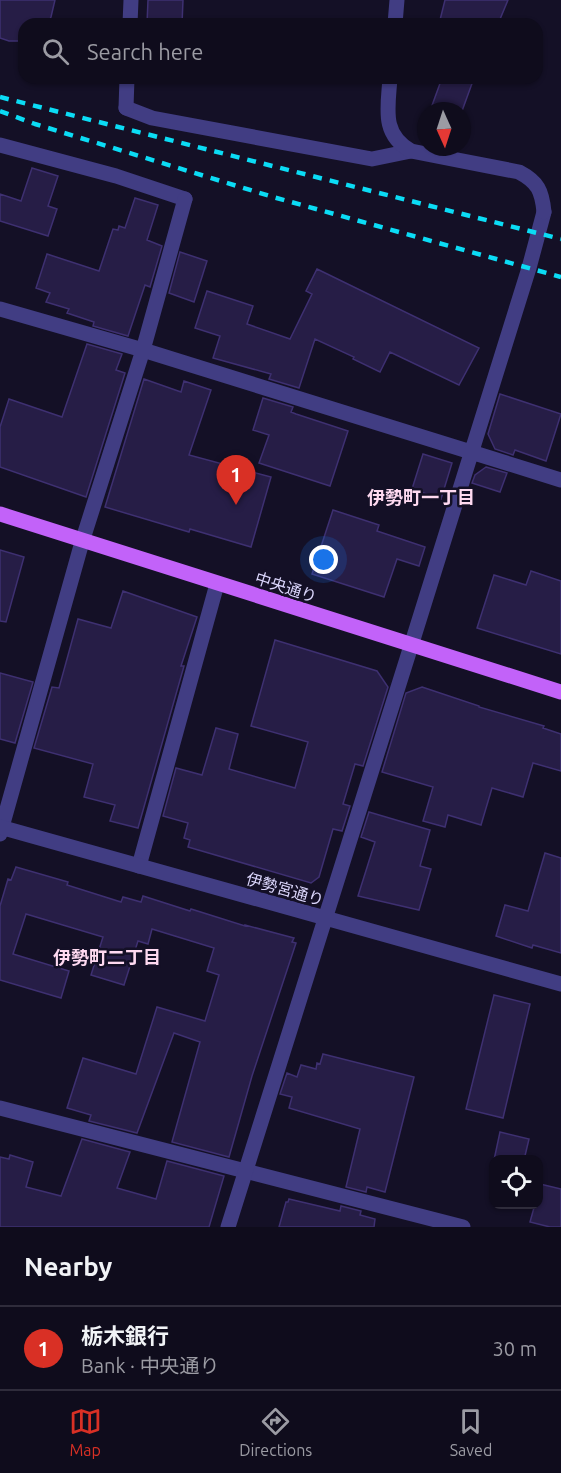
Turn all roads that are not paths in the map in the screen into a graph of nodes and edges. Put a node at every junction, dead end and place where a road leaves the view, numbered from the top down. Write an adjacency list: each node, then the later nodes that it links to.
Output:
1 (131, 0): 3 (street)
2 (397, 0): 4 (street)
3 (130, 18)
4 (396, 18)
5 (127, 84): 8 (street)
6 (390, 84): 8 (street)
7 (0, 145): 10 (street)
8 (411, 151): 11 (street)
9 (0, 309): 10 (street)
10 (143, 350): 11 (street); 14 (street)
11 (472, 452): 12 (street); 16 (street)
12 (561, 480)
13 (0, 514): 14 (main road, 中央通り)
14 (82, 542): 15 (main road, 中央通り); 18 (street)
15 (217, 584): 16 (main road, 中央通り); 19 (street)
16 (411, 646): 17 (main road, 中央通り); 20 (street)
17 (561, 692)
18 (1, 830): 19 (street, 伊勢宮通り)
19 (139, 866): 20 (street, 伊勢宮通り)
20 (326, 920): 21 (street, 伊勢宮通り); 23 (street)
21 (561, 984)
22 (0, 1108): 23 (street)
23 (245, 1170): 24 (street); 25 (street)
24 (228, 1227)
25 (463, 1227)

